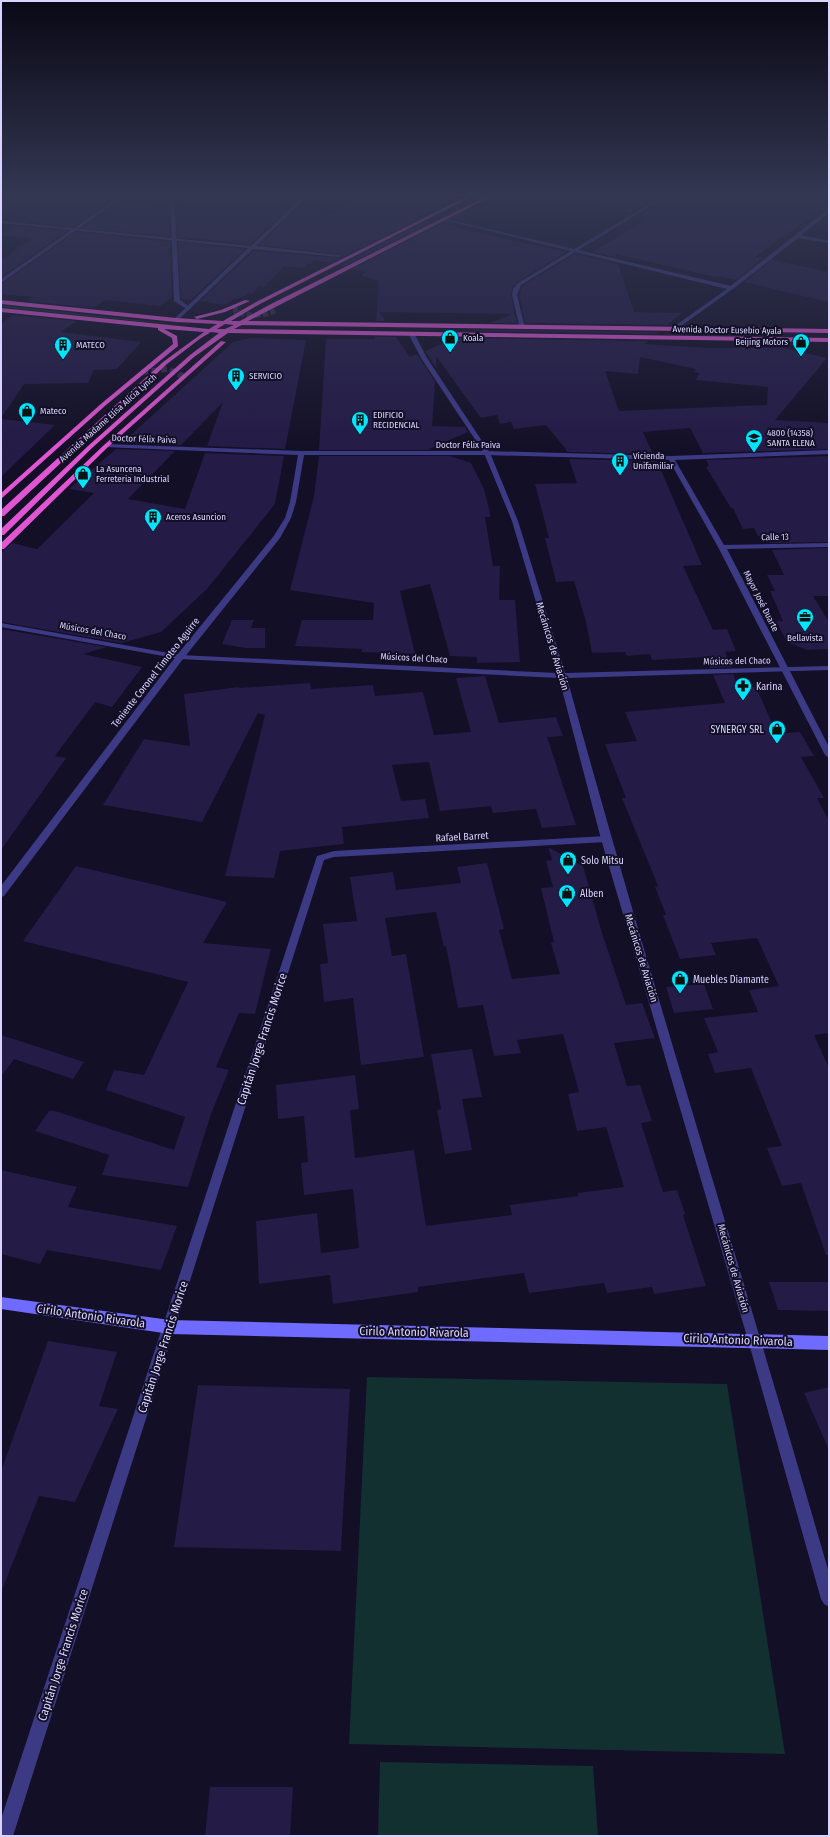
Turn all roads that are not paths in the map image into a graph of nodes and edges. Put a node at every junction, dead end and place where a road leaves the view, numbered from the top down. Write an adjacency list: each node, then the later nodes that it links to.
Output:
1 (176, 281): 12 (street)
2 (217, 281): 12 (street)
3 (288, 281): 14 (highway)
4 (306, 281): 19 (highway, Avenida Madame Elisa Alicia Lynch)
5 (322, 281): 15 (highway, Avenida Madame Elisa Alicia Lynch)
6 (336, 281): 16 (highway)
7 (524, 281): 18 (street)
8 (700, 281): 10 (street)
9 (740, 281): 10 (street)
10 (731, 288): 20 (street)
11 (1, 302): 14 (highway)
12 (188, 308): 14 (street)
13 (2, 311): 17 (highway, Avenida Doctor Eusebio Ayala)
14 (178, 320): 15 (highway, Avenida Doctor Eusebio Ayala)
15 (233, 325): 16 (highway, Avenida Doctor Eusebio Ayala); 32 (highway, Avenida Madame Elisa Alicia Lynch)
16 (305, 325): 18 (highway, Avenida Doctor Eusebio Ayala)
17 (154, 326): 19 (highway, Avenida Doctor Eusebio Ayala); 30 (highway)
18 (522, 328): 20 (highway, Avenida Doctor Eusebio Ayala)
19 (216, 329): 21 (highway, Avenida Doctor Eusebio Ayala); 31 (highway, Avenida Madame Elisa Alicia Lynch)
20 (674, 329): 22 (highway, Avenida Doctor Eusebio Ayala)
21 (268, 332): 23 (highway, Avenida Doctor Eusebio Ayala); 25 (highway)
22 (829, 332)
23 (412, 335): 24 (highway, Avenida Doctor Eusebio Ayala); 27 (street, Mecánicos de Aviación)
24 (829, 340)
25 (106, 446): 28 (street, Doctor Félix Paiva); 34 (highway)
26 (829, 452): 29 (street, Doctor Félix Paiva)
27 (487, 453): 28 (street, Doctor Félix Paiva); 29 (street, Doctor Félix Paiva); 40 (street, Mecánicos de Aviación)
28 (301, 454): 37 (street, Teniente Coronel Timoteo Aguirre)
29 (671, 458): 35 (street, Mayor José Duarte)
30 (1, 497)
31 (1, 514)
32 (1, 533)
33 (829, 545): 35 (street, Calle 13)
34 (1, 547)
35 (722, 547): 39 (street, Mayor José Duarte)
36 (1, 625): 37 (street, Músicos del Chaco)
37 (180, 657): 40 (street, Músicos del Chaco); 44 (street, Teniente Coronel Timoteo Aguirre)
38 (829, 668): 39 (street, Músicos del Chaco)
39 (786, 670): 40 (street, Músicos del Chaco); 41 (street, Mayor José Duarte)
40 (562, 676): 42 (street, Mecánicos de Aviación)
41 (829, 755)
42 (606, 839): 43 (street, Rafael Barret); 47 (street, Mecánicos de Aviación)
43 (320, 858): 46 (street, Capitán Jorge Francis Morice)
44 (1, 893)
45 (1, 1304): 46 (main road, Cirilo Antonio Rivarola)
46 (170, 1327): 47 (main road, Cirilo Antonio Rivarola); 50 (street, Capitán Jorge Francis Morice)
47 (755, 1340): 48 (main road, Cirilo Antonio Rivarola); 49 (street, Mecánicos de Aviación)
48 (829, 1343)
49 (829, 1599)
50 (4, 1836)

